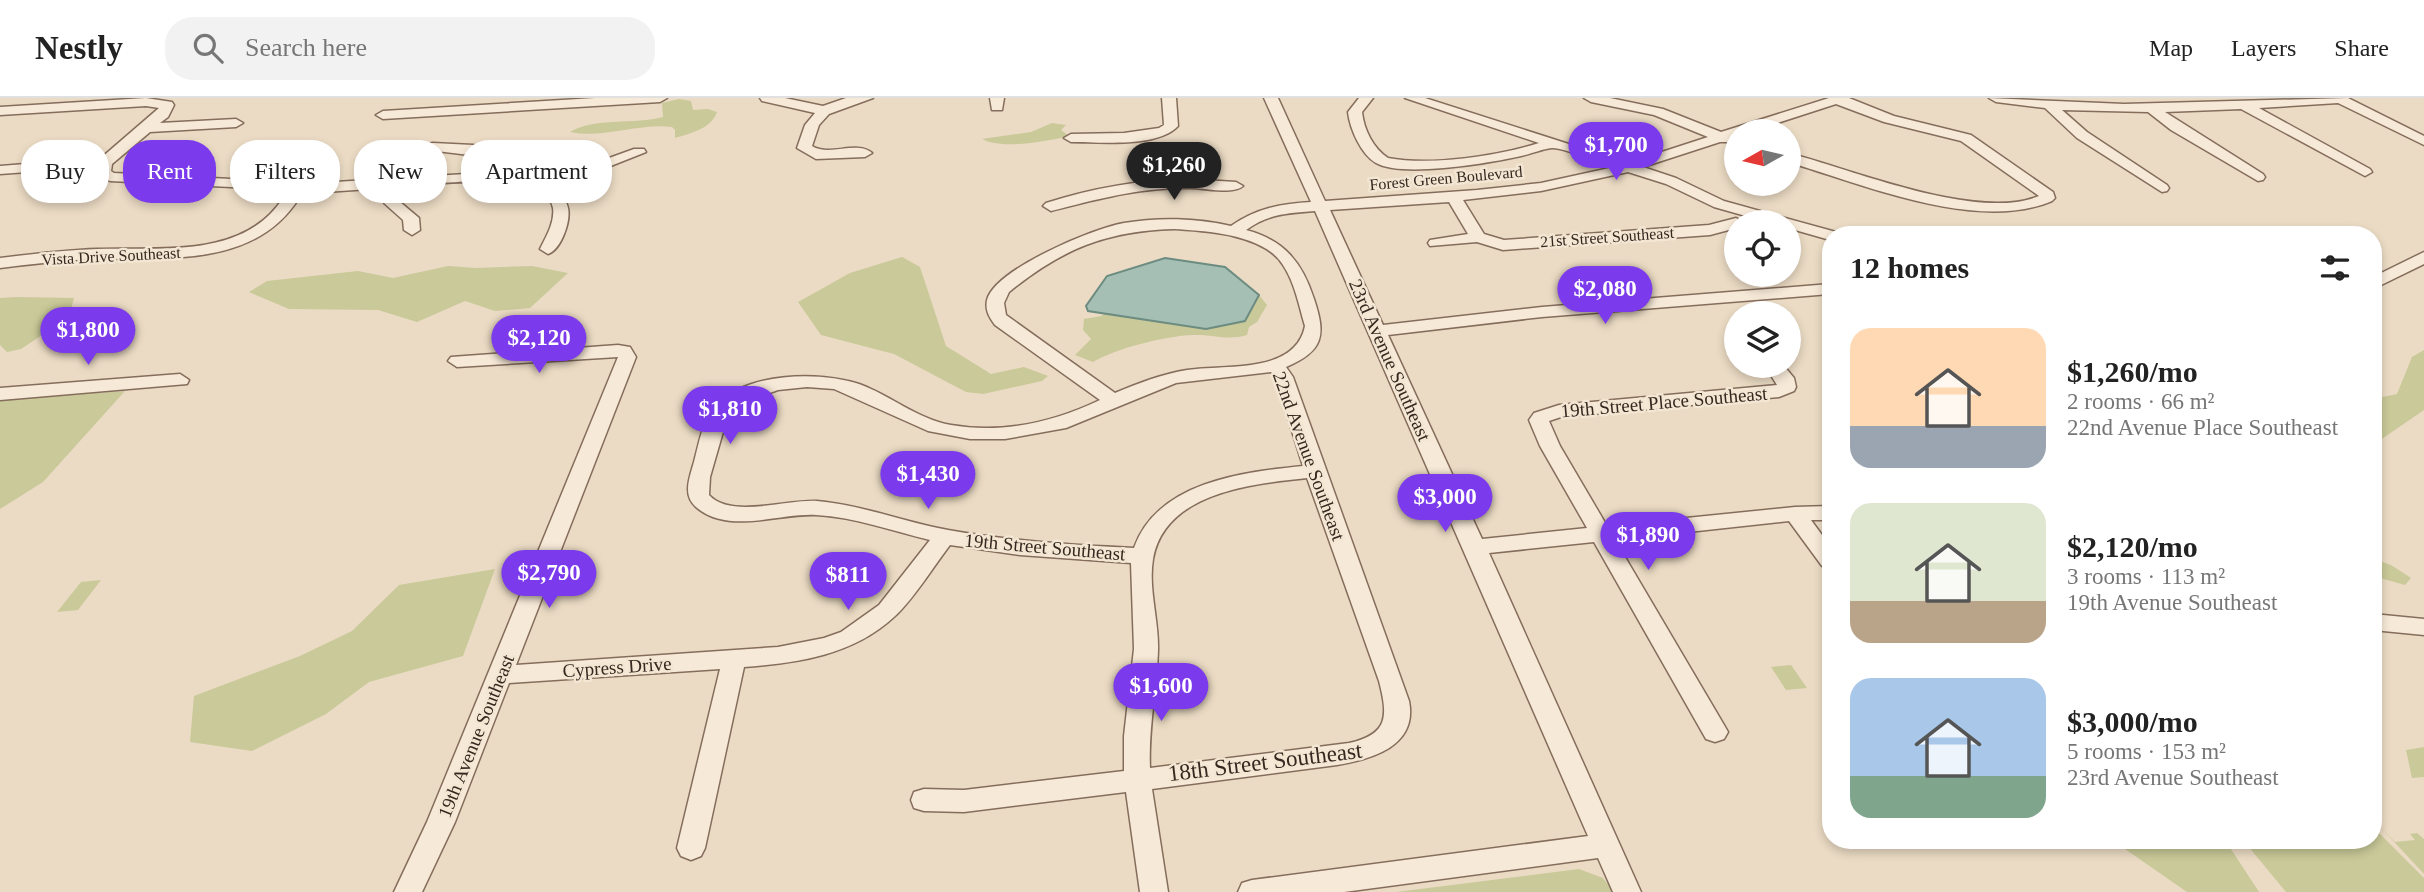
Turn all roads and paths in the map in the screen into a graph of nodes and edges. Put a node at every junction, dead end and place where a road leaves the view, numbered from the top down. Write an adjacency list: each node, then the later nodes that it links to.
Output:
1 (660, 98): 17 (street)
2 (767, 98): 16 (street)
3 (866, 98): 16 (street)
4 (1169, 98): 23 (street)
5 (1271, 98): 49 (street, 23rd Avenue Southeast)
6 (1366, 98): 26 (street)
7 (1412, 98): 26 (street)
8 (1591, 98): 22 (street)
9 (1996, 98): 12 (street)
10 (1839, 99): 18 (street, Forest Green Boulevard); 33 (street)
11 (2339, 99): 13 (street); 25 (street)
12 (2048, 104): 14 (street); 42 (street)
13 (2242, 104): 14 (street); 37 (street)
14 (2149, 106): 39 (street)
15 (0, 111): 20 (street)
16 (824, 111): 29 (street)
17 (383, 115)
18 (1778, 119)
19 (236, 123): 20 (street)
20 (147, 128): 30 (street)
21 (1724, 136): 22 (street, Forest Green Boulevard)
22 (1720, 137): 24 (street); 34 (street, Forest Green Boulevard)
23 (1071, 138)
24 (1724, 138)
25 (2424, 141)
26 (1553, 143): 34 (street)
27 (1824, 150): 33 (street)
28 (639, 152): 32 (street)
29 (866, 153)
30 (109, 160)
31 (1801, 160): 33 (street)
32 (612, 162)
33 (1807, 162)
34 (1628, 167): 43 (street, Forest Green Boulevard); 50 (street)
35 (21, 169): 36 (street)
36 (0, 170)
37 (2365, 172)
38 (109, 176): 40 (street)
39 (2258, 177)
40 (230, 182)
41 (1236, 186): 44 (street)
42 (2162, 188)
43 (1453, 196): 49 (street, Forest Green Boulevard); 58 (street)
44 (1156, 202): 48 (street); 55 (street, 22nd Avenue Southeast); 73 (street)
45 (289, 203): 62 (street, Vista Drive Southeast)
46 (392, 203): 53 (street)
47 (559, 203): 60 (street)
48 (1051, 206)
49 (1320, 206): 55 (street, Forest Green Boulevard); 67 (street, 23rd Avenue Southeast)
50 (1727, 210)
51 (1602, 220): 57 (street)
52 (1724, 225): 57 (street, 21st Street Southeast)
53 (412, 230)
54 (1801, 230): 56 (street)
55 (1239, 234): 69 (street, 22nd Avenue Southeast)
56 (1822, 234)
57 (1615, 236): 58 (street, 21st Street Southeast)
58 (1478, 237): 59 (street, 21st Street Southeast)
59 (1436, 243)
60 (548, 249)
61 (2424, 257): 63 (street)
62 (0, 263)
63 (2382, 278)
64 (1822, 290): 65 (street)
65 (1734, 297): 66 (street); 67 (street)
66 (1737, 301)
67 (1376, 331): 79 (street, 23rd Avenue Southeast)
68 (457, 360): 85 (street, 19th Avenue Southeast)
69 (1275, 365): 73 (street); 74 (street, 22nd Avenue Southeast)
70 (1785, 378): 77 (street, 19th Street Place Southeast)
71 (180, 380): 72 (street)
72 (0, 394)
73 (1113, 400): 78 (street, 19th Street Southeast)
74 (1315, 471): 81 (street, 19th Street Southeast); 87 (street, 22nd Avenue Southeast)
75 (1822, 513): 76 (street)
76 (1795, 514): 77 (street); 80 (street)
77 (1601, 534): 79 (street); 86 (street)
78 (944, 537): 81 (street, 19th Street Southeast); 84 (street, Cypress Drive)
79 (1475, 547): 90 (street, 23rd Avenue Southeast)
80 (1822, 550)
81 (1142, 556): 88 (street)
82 (2382, 623): 83 (street)
83 (2424, 627)
84 (734, 659): 85 (street, Cypress Drive); 91 (street)
85 (501, 675): 92 (street, 19th Avenue Southeast)
86 (1715, 732)
87 (1387, 737): 88 (street, 18th Street Southeast)
88 (1139, 778): 89 (street, 18th Street Southeast); 93 (street)
89 (924, 800)
90 (1607, 845): 94 (street); 95 (street, 23rd Avenue Southeast)
91 (691, 848)
92 (408, 892)
93 (1154, 892)
94 (1252, 892)
95 (1628, 892)

